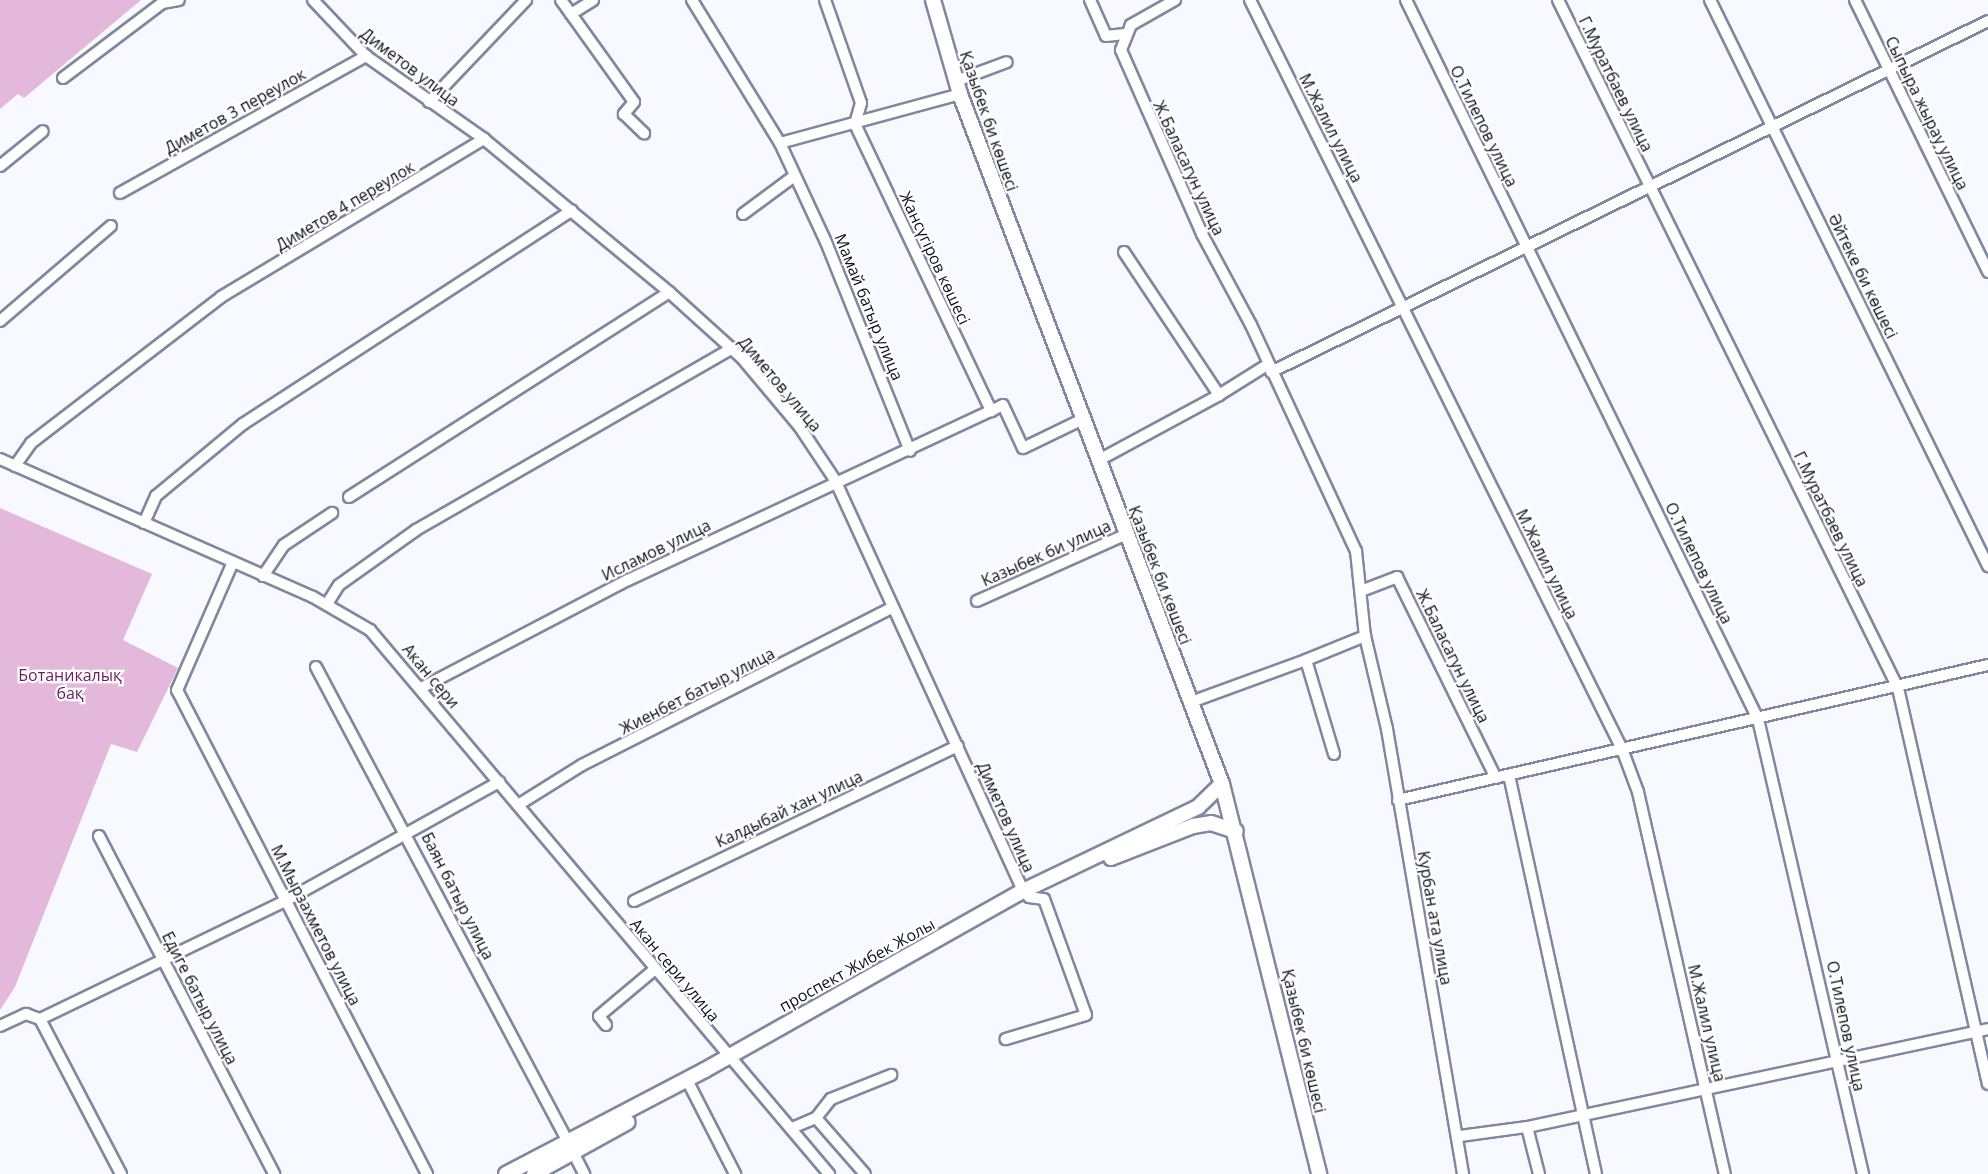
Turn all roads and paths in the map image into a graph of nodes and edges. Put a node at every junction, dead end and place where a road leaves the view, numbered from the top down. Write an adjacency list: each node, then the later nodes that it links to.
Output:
1 (179, 0): 16 (street)
2 (313, 0): 20 (street, Диметов улица)
3 (526, 0): 25 (street)
4 (561, 0): 17 (street)
5 (593, 0): 17 (street)
6 (692, 0): 31 (street, Мамай батыр улица)
7 (825, 0): 26 (street)
8 (933, 0): 24 (main road, Қазыбек би көшесі)
9 (1090, 0): 19 (street)
10 (1175, 0): 19 (street)
11 (1250, 0): 43 (street, М.Жалил улица)
12 (1406, 0): 39 (street, О.Тилепов улица)
13 (1558, 0): 34 (street, Г.Муратбаев улица)
14 (1710, 0): 27 (street, Әйтеке би көшесі)
15 (1855, 0): 22 (street, Сыпыра жырау улица)
16 (161, 2): 23 (street)
17 (571, 14): 29 (street)
18 (1988, 21): 22 (street)
19 (1125, 34): 46 (street, Ж.Баласагун улица)
20 (366, 56): 25 (street, Диметов улица); 35 (street, Диметов 3 переулок)
21 (1007, 62): 24 (street)
22 (1889, 70): 27 (street); 41 (street, Сыпыра жырау улица)
23 (63, 78)
24 (958, 87): 26 (street); 49 (main road, Қазыбек би көшесі)
25 (429, 102): 30 (street, Диметов улица)
26 (855, 124): 31 (street); 48 (street, Жансүгіров көшесі)
27 (1773, 127): 34 (street); 60 (street, Әйтеке би көшесі)
28 (43, 131): 32 (street)
29 (644, 133)
30 (484, 139): 36 (street, Диметов улица); 53 (street, Диметов 4 переулок)
31 (780, 143): 33 (street, Мамай батыр улица)
32 (0, 166)
33 (794, 177): 37 (street); 50 (street, Мамай батыр улица)
34 (1649, 185): 39 (street); 71 (street, Г.Муратбаев улица)
35 (120, 193)
36 (572, 210): 42 (street, Диметов улица); 57 (street)
37 (743, 214)
38 (111, 226): 44 (street)
39 (1526, 245): 43 (street); 73 (street, О.Тилепов улица)
40 (1124, 252): 47 (street)
41 (1988, 272)
42 (669, 292): 45 (street, Диметов улица); 55 (street)
43 (1405, 309): 46 (street); 75 (street, М.Жалил улица)
44 (0, 321)
45 (732, 348): 54 (street, Диметов улица); 64 (street)
46 (1269, 369): 47 (street); 62 (street, Ж.Баласагун улица)
47 (1219, 396): 52 (street)
48 (991, 411): 49 (street); 50 (street, Исламов улица)
49 (1081, 420): 52 (main road, Қазыбек би көшесі)
50 (910, 451): 54 (street, Исламов улица)
51 (0, 459): 53 (street, Акан сери)
52 (1099, 460): 58 (main road, Қазыбек би көшесі)
53 (15, 466): 57 (street, Акан сери)
54 (835, 480): 65 (street, Диметов улица); 70 (street, Исламов улица)
55 (349, 498)
56 (332, 513): 61 (street)
57 (144, 523): 59 (street, Акан сери)
58 (1127, 534): 63 (street, Казыбек би улица); 72 (main road, Қазыбек би көшесі)
59 (232, 562): 61 (street, Акан сери); 87 (street, М.Мырзахметов улица)
60 (1988, 566)
61 (264, 576): 64 (street, Акан сери)
62 (1361, 591): 66 (street, Курбан ата улица); 78 (street, Ж.Баласагун улица)
63 (978, 601)
64 (327, 604): 70 (street, Акан сери)
65 (892, 608): 74 (street, Диметов улица); 82 (street, Жиенбет батыр улица)
66 (1365, 636): 67 (street); 81 (street, Курбан ата улица)
67 (1306, 660): 72 (street); 76 (street)
68 (1988, 665): 71 (street)
69 (316, 667): 84 (street, Баян батыр улица)
70 (421, 688): 79 (street, Акан сери)
71 (1898, 688): 73 (street); 94 (street, Г.Муратбаев улица)
72 (1191, 702): 80 (main road, Қазыбек би көшесі)
73 (1758, 719): 75 (street); 97 (street, О.Тилепов улица)
74 (958, 746): 86 (street, Диметов улица); 88 (street, Калдыбай хан улица)
75 (1622, 749): 77 (street); 101 (street, М.Жалил улица)
76 (1334, 754)
77 (1509, 775): 78 (street); 102 (street)
78 (1496, 778): 81 (street)
79 (499, 782): 82 (street, Акан сери улица); 84 (street)
80 (1222, 784): 83 (main road, Қазыбек би көшесі); 86 (main road, проспект Жибек Жолы)
81 (1398, 800): 106 (street, Курбан ата улица)
82 (518, 805): 90 (street, Акан сери улица)
83 (1236, 831): 86 (main road, проспект Жибек Жолы); 117 (main road, Қазыбек би көшесі)
84 (409, 834): 87 (street); 107 (street, Баян батыр улица)
85 (99, 836): 89 (street, Едиге батыр улица)
86 (1027, 893): 95 (street); 96 (main road, проспект Жибек Жолы)
87 (287, 900): 89 (street); 110 (street, М.Мырзахметов улица)
88 (634, 901)
89 (163, 957): 91 (street); 109 (street, Едиге батыр улица)
90 (655, 969): 92 (street); 96 (street, Акан сери улица)
91 (40, 1019): 93 (street); 108 (street)
92 (606, 1025)
93 (0, 1026)
94 (1982, 1031): 97 (street); 100 (street, Г.Муратбаев улица)
95 (1006, 1039)
96 (730, 1060): 99 (main road, проспект Жибек Жолы); 105 (street, Акан сери улица)
97 (1839, 1062): 101 (street); 122 (street, О.Тилепов улица)
98 (891, 1075): 103 (street)
99 (689, 1084): 107 (main road, проспект Жибек Жолы); 114 (street)
100 (1988, 1084)
101 (1706, 1088): 102 (street); 121 (street, М.Жалил улица)
102 (1584, 1117): 104 (street); 120 (street)
103 (816, 1118): 105 (street); 116 (street)
104 (1527, 1127): 106 (street); 119 (street)
105 (792, 1128): 115 (street, Акан сери улица)
106 (1460, 1136): 118 (street)
107 (571, 1147): 111 (main road, проспект Жибек Жолы); 112 (main road, проспект Жибек Жолы); 113 (street, Баян батыр улица)
108 (121, 1174)
109 (274, 1174)
110 (428, 1174)
111 (506, 1174)
112 (534, 1174)
113 (584, 1174)
114 (735, 1174)
115 (829, 1174)
116 (865, 1174)
117 (1319, 1174)
118 (1462, 1174)
119 (1539, 1174)
120 (1596, 1174)
121 (1725, 1174)
122 (1863, 1174)

